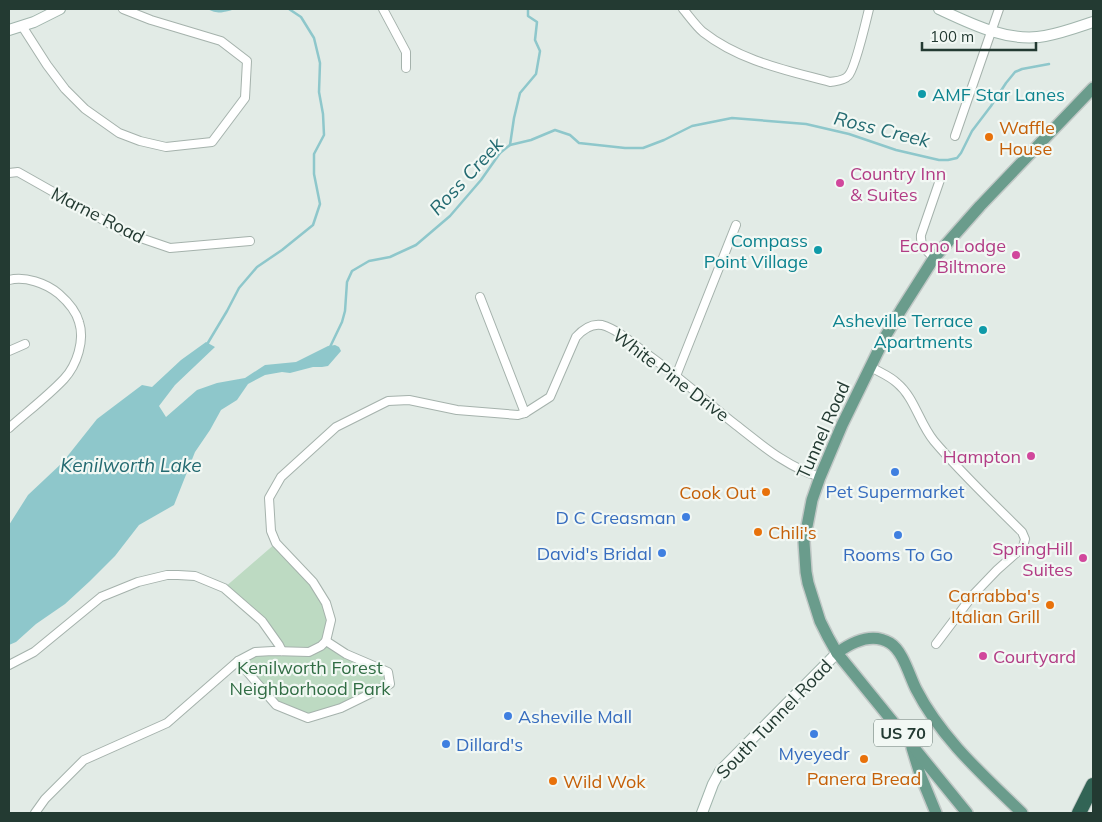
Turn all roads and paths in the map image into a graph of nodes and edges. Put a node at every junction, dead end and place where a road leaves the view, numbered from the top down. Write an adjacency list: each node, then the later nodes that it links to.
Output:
1 (60, 9): 9 (street)
2 (123, 9): 9 (street)
3 (383, 9): 12 (street)
4 (683, 9): 5 (street)
5 (869, 9)
6 (939, 9): 11 (street)
7 (999, 9): 11 (street)
8 (1093, 22): 11 (street)
9 (22, 26): 10 (street)
10 (9, 30)
11 (992, 31): 14 (street)
12 (406, 68)
13 (1093, 88): 19 (main road, Tunnel Road / US 70)
14 (955, 136)
15 (9, 174): 18 (street, Marne Road)
16 (942, 174): 19 (street)
17 (736, 225): 25 (street)
18 (250, 241)
19 (934, 258): 24 (main road, Tunnel Road / US 70)
20 (9, 280): 27 (street)
21 (480, 298): 26 (street)
22 (25, 344): 23 (street)
23 (9, 351)
24 (871, 367): 28 (main road, Tunnel Road / US 70); 30 (street)
25 (676, 376): 26 (street, White Pine Drive); 28 (street, White Pine Drive)
26 (526, 413): 29 (street)
27 (9, 428)
28 (820, 477): 32 (main road, Tunnel Road / US 70)
29 (326, 641): 31 (street); 33 (street)
30 (936, 644)
31 (282, 651): 33 (street); 34 (street)
32 (837, 653): 35 (main road, Tunnel Road / US 70); 38 (street, South Tunnel Road); 41 (main road)
33 (238, 661): 37 (street)
34 (9, 665)
35 (910, 741): 39 (main road); 40 (main road, Tunnel Road / US 70)
36 (1093, 785): 42 (highway)
37 (35, 813)
38 (702, 813)
39 (936, 813)
40 (967, 813)
41 (1022, 813)
42 (1079, 813)

